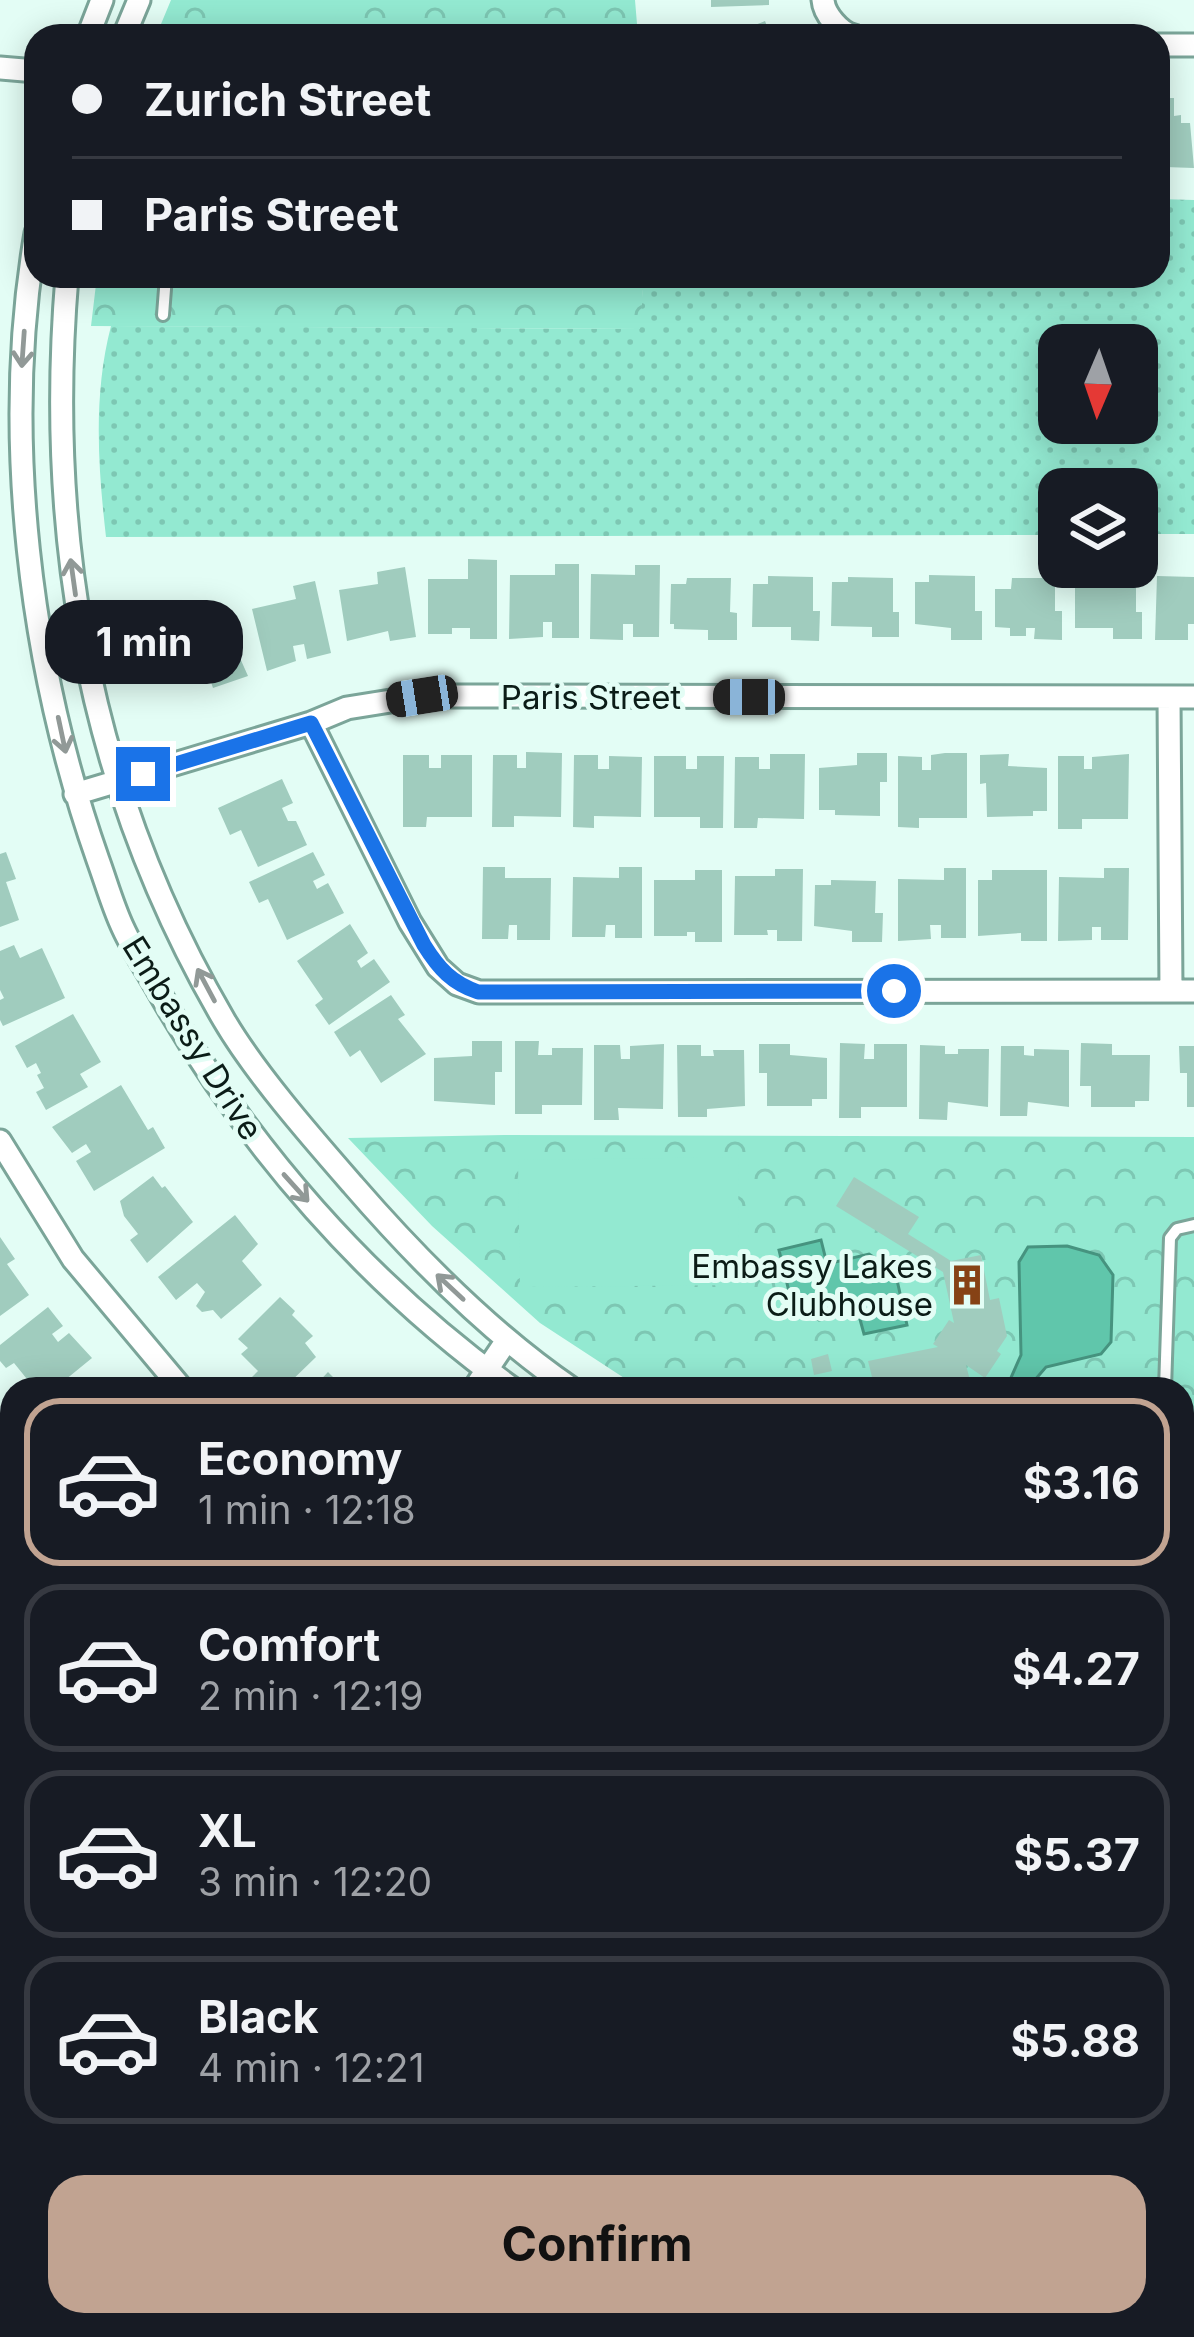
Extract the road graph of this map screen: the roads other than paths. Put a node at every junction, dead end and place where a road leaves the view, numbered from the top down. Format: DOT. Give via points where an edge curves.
graph roads {
  1 [pos="30,288"];
  2 [pos="67,288"];
  3 [pos="165,288"];
  4 [pos="163,315"];
  5 [pos="1169,697"];
  6 [pos="1194,697"];
  7 [pos="311,723"];
  8 [pos="118,781"];
  9 [pos="75,794"];
  10 [pos="1182,990"];
  11 [pos="0,1141"];
  12 [pos="1194,1225"];
  13 [pos="507,1340"];
  14 [pos="172,1377"];
  15 [pos="477,1377"];
  16 [pos="482,1377"];
  17 [pos="556,1377"];
  18 [pos="1166,1377"];
  1 -- 9 [label="street, Embassy Drive, one-way" via="21,374 26,526"];
  8 -- 2 [label="street, Embassy Drive, one-way" via="85,666 63,508"];
  3 -- 4 [label="lane"];
  5 -- 6 [label="street, Paris Street"];
  5 -- 7 [label="street, Paris Street" via="422,696 347,708"];
  5 -- 10 [label="street"];
  7 -- 8 [label="street, Paris Street"];
  7 -- 10 [label="street" via="410,922 438,967 478,992"];
  8 -- 9 [label="street, Paris Street"];
  13 -- 8 [label="street, Embassy Drive, one-way" via="402,1242 226,1023"];
  9 -- 15 [label="street, Embassy Drive, one-way" via="123,929 185,1038 272,1161"];
  11 -- 14 [label="street" via="74,1259"];
  12 -- 18 [label="lane" via="1170,1238"];
  13 -- 16 [label="street"];
  13 -- 17 [label="street, Embassy Drive"];
}
